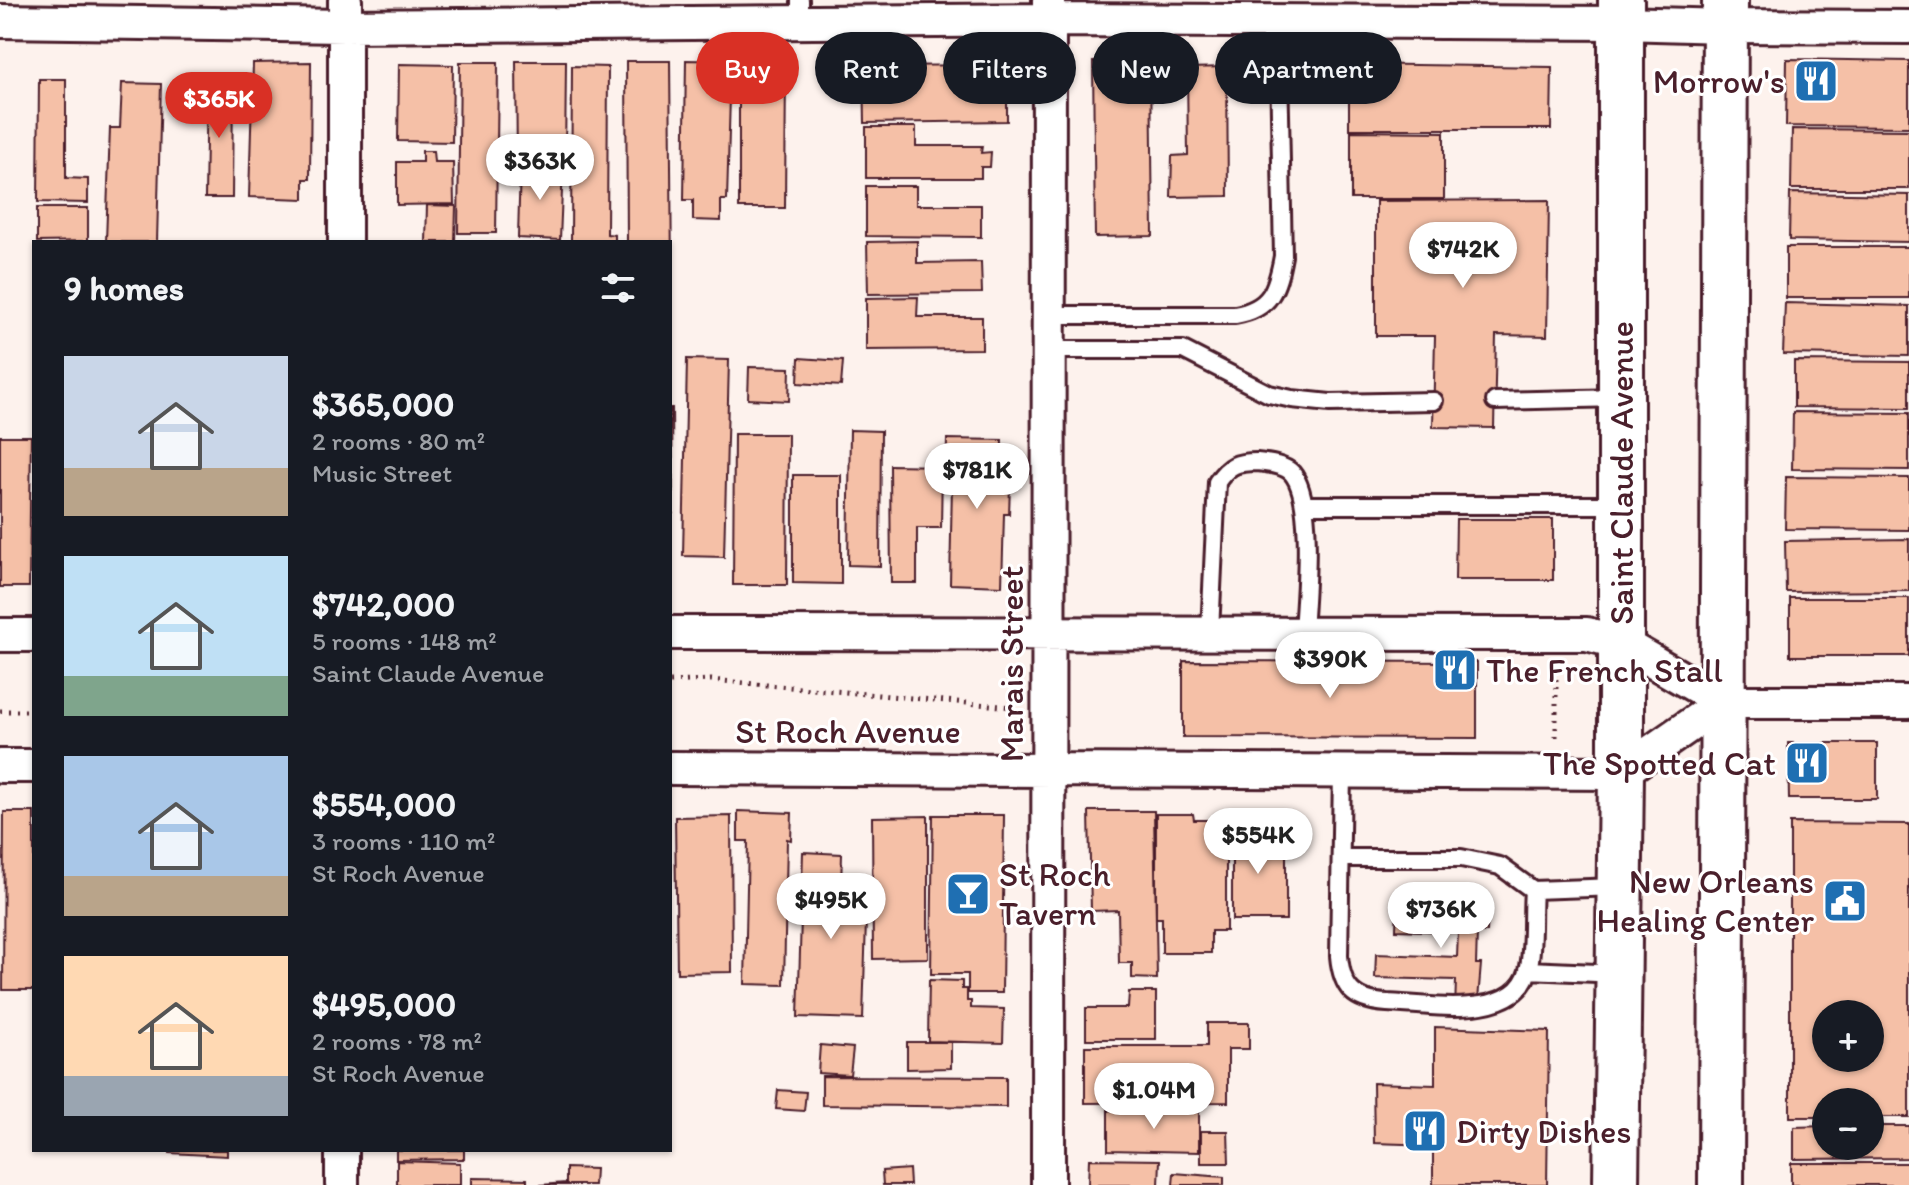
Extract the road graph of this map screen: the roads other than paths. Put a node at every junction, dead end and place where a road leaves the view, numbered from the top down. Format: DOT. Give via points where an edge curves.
graph roads {
  1 [pos="800,10"];
  2 [pos="1049,10"];
  3 [pos="1621,11"];
  4 [pos="345,13"];
  5 [pos="1725,13"];
  6 [pos="0,21"];
  7 [pos="1278,21"];
  8 [pos="1909,27"];
  9 [pos="345,240"];
  10 [pos="1049,315"];
  11 [pos="1049,350"];
  12 [pos="1621,398"];
  13 [pos="1434,401"];
  14 [pos="1495,401"];
  15 [pos="1305,505"];
  16 [pos="1621,505"];
  17 [pos="1049,631"];
  18 [pos="1210,632"];
  19 [pos="1303,632"];
  20 [pos="672,633"];
  21 [pos="0,635"];
  22 [pos="32,635"];
  23 [pos="1621,643"];
  24 [pos="1723,702"];
  25 [pos="1909,702"];
  26 [pos="0,766"];
  27 [pos="32,766"];
  28 [pos="672,768"];
  29 [pos="1048,770"];
  30 [pos="1342,772"];
  31 [pos="1621,773"];
  32 [pos="1341,858"];
  33 [pos="1620,887"];
  34 [pos="1533,890"];
  35 [pos="1528,970"];
  36 [pos="1619,974"];
  37 [pos="342,1152"];
  38 [pos="342,1185"];
  39 [pos="1048,1185"];
  40 [pos="1616,1185"];
  41 [pos="1721,1185"];
  1 -- 2 [label="street"];
  1 -- 4 [label="street"];
  2 -- 7 [label="street"];
  2 -- 10 [label="street, Marais Street"];
  3 -- 5 [label="street"];
  3 -- 7 [label="street"];
  3 -- 12 [label="main road, Saint Claude Avenue"];
  4 -- 6 [label="street"];
  4 -- 9 [label="street"];
  5 -- 8 [label="street"];
  5 -- 24 [label="main road"];
  7 -- 10 [label="lane" via="1283,256 1278,285 1266,302 1235,315"];
  10 -- 11 [label="street, Marais Street"];
  11 -- 13 [label="lane" via="1183,350 1269,394 1292,399"];
  11 -- 17 [label="street, Marais Street"];
  12 -- 14 [label="lane"];
  12 -- 16 [label="main road, Saint Claude Avenue"];
  15 -- 16 [label="lane"];
  15 -- 18 [label="lane" via="1290,470 1265,462 1237,462 1225,470 1217,482"];
  15 -- 19 [label="lane"];
  16 -- 23 [label="main road, Saint Claude Avenue"];
  17 -- 18 [label="street"];
  17 -- 20 [label="street"];
  17 -- 29 [label="street, Marais Street"];
  18 -- 19 [label="street"];
  19 -- 23 [label="street" via="1587,634"];
  21 -- 22 [label="street"];
  23 -- 24 [label="street"];
  23 -- 31 [label="main road, Saint Claude Avenue"];
  24 -- 25 [label="street"];
  24 -- 31 [label="street"];
  24 -- 41 [label="main road"];
  26 -- 27 [label="street"];
  28 -- 29 [label="street, St Roch Avenue"];
  29 -- 30 [label="street, St Roch Avenue"];
  29 -- 39 [label="street, Marais Street"];
  30 -- 31 [label="street, St Roch Avenue"];
  30 -- 32 [label="lane"];
  31 -- 33 [label="main road, Saint Claude Avenue"];
  32 -- 34 [label="lane" via="1482,860"];
  32 -- 35 [label="lane" via="1340,972 1351,992 1374,1002 1490,1005 1523,983"];
  33 -- 34 [label="lane"];
  33 -- 36 [label="main road, Saint Claude Avenue"];
  34 -- 35 [label="lane"];
  35 -- 36 [label="lane"];
  36 -- 40 [label="main road, Saint Claude Avenue"];
  37 -- 38 [label="street"];
}
